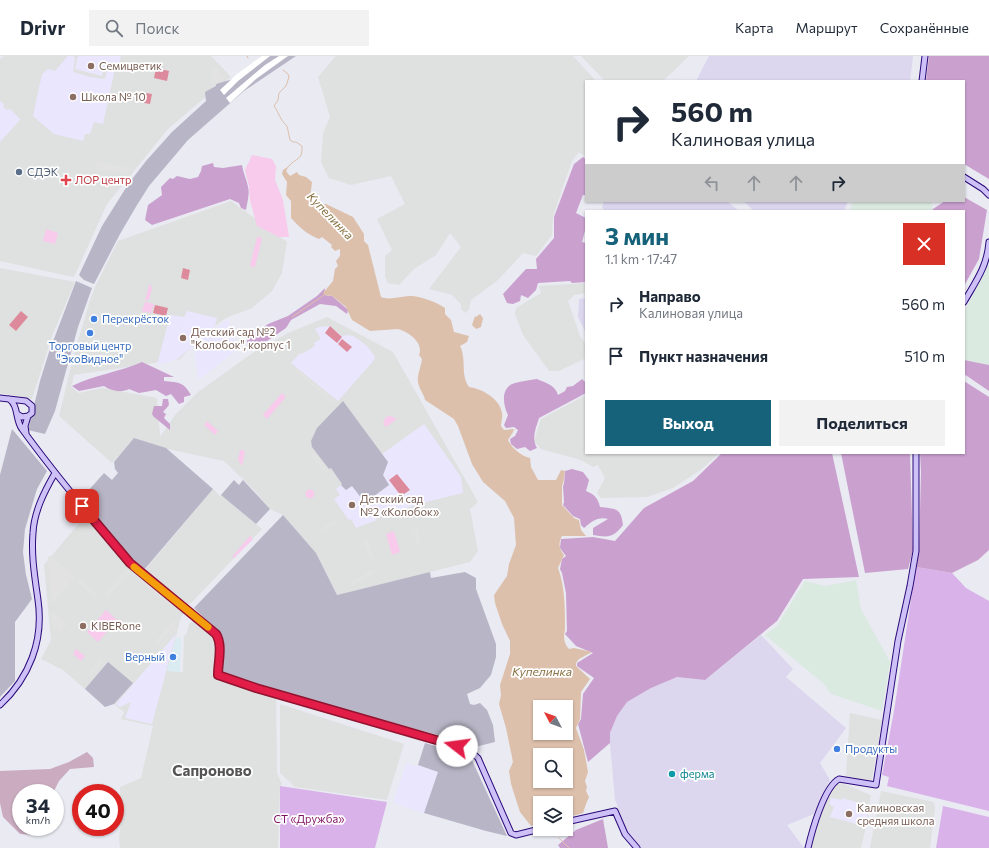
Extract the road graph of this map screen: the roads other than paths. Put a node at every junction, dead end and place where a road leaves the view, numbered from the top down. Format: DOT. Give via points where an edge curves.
graph roads {
  1 [pos="925,56"];
  2 [pos="922,80"];
  3 [pos="965,177"];
  4 [pos="989,195"];
  5 [pos="989,242"];
  6 [pos="965,300"];
  7 [pos="0,398"];
  8 [pos="9,399"];
  9 [pos="23,401"];
  10 [pos="16,412"];
  11 [pos="28,416"];
  12 [pos="27,436"];
  13 [pos="916,454"];
  14 [pos="55,474"];
  15 [pos="0,706"];
  16 [pos="573,820"];
  17 [pos="533,831"];
  18 [pos="637,848"];
  19 [pos="808,848"];
  1 -- 2 [label="street"];
  3 -- 4 [label="street"];
  5 -- 6 [label="street" via="985,265"];
  7 -- 8 [label="street"];
  8 -- 9 [label="street"];
  8 -- 10 [label="street" via="14,404"];
  9 -- 10 [label="street" via="17,405"];
  9 -- 11 [label="street" via="28,402 32,408 32,413"];
  10 -- 11 [label="street" via="22,417"];
  10 -- 12 [label="street" via="19,426"];
  11 -- 12 [label="street" via="25,426"];
  12 -- 14 [label="street"];
  13 -- 19 [label="street" via="915,557 898,641 876,785 839,779 835,781 816,818"];
  14 -- 15 [label="street" via="38,507 33,532 33,564 40,611 39,636 32,660 23,678"];
  14 -- 17 [label="street" via="130,563 216,634 219,640 218,675 469,750 478,758 511,833 516,835"];
  16 -- 18 [label="street" via="614,811"];
}
